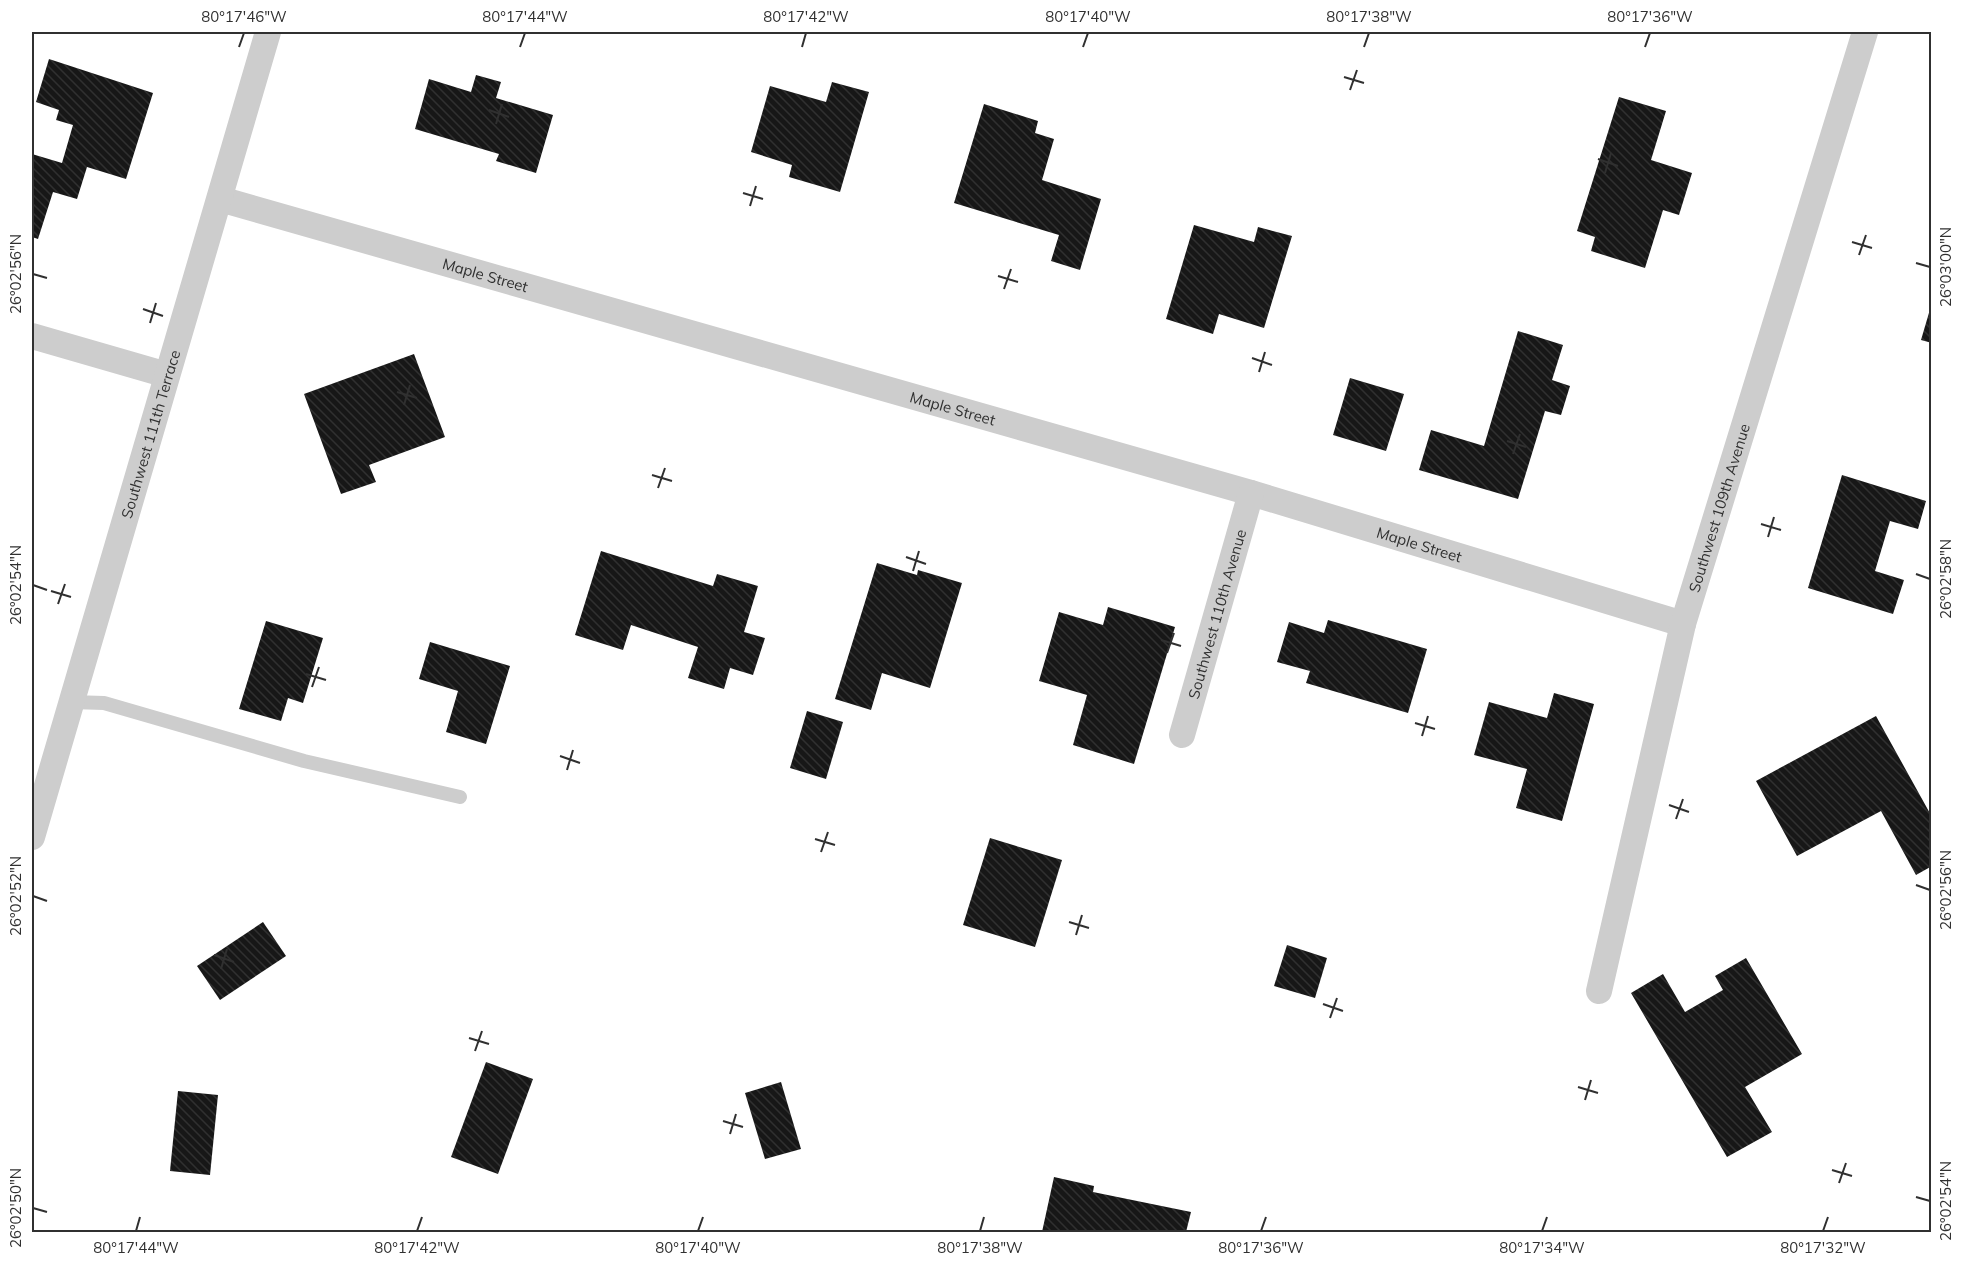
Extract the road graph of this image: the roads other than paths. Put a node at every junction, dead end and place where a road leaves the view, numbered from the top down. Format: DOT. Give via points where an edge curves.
graph roads {
  1 [pos="268,32"];
  2 [pos="1865,32"];
  3 [pos="220,199"];
  4 [pos="32,336"];
  5 [pos="167,375"];
  6 [pos="1251,493"];
  7 [pos="1683,624"];
  8 [pos="71,702"];
  9 [pos="1182,735"];
  10 [pos="460,797"];
  11 [pos="32,837"];
  12 [pos="1599,991"];
  1 -- 3 [label="street, Southwest 111th Terrace"];
  2 -- 7 [label="street, Southwest 109th Avenue"];
  3 -- 5 [label="street, Southwest 111th Terrace"];
  3 -- 6 [label="street, Maple Street"];
  4 -- 5 [label="street"];
  5 -- 8 [label="street, Southwest 111th Terrace"];
  6 -- 7 [label="street, Maple Street"];
  6 -- 9 [label="street, Southwest 110th Avenue"];
  7 -- 12 [label="street, Southwest 109th Avenue"];
  8 -- 10 [label="lane" via="104,703 304,761"];
  8 -- 11 [label="street, Southwest 111th Terrace"];
}
